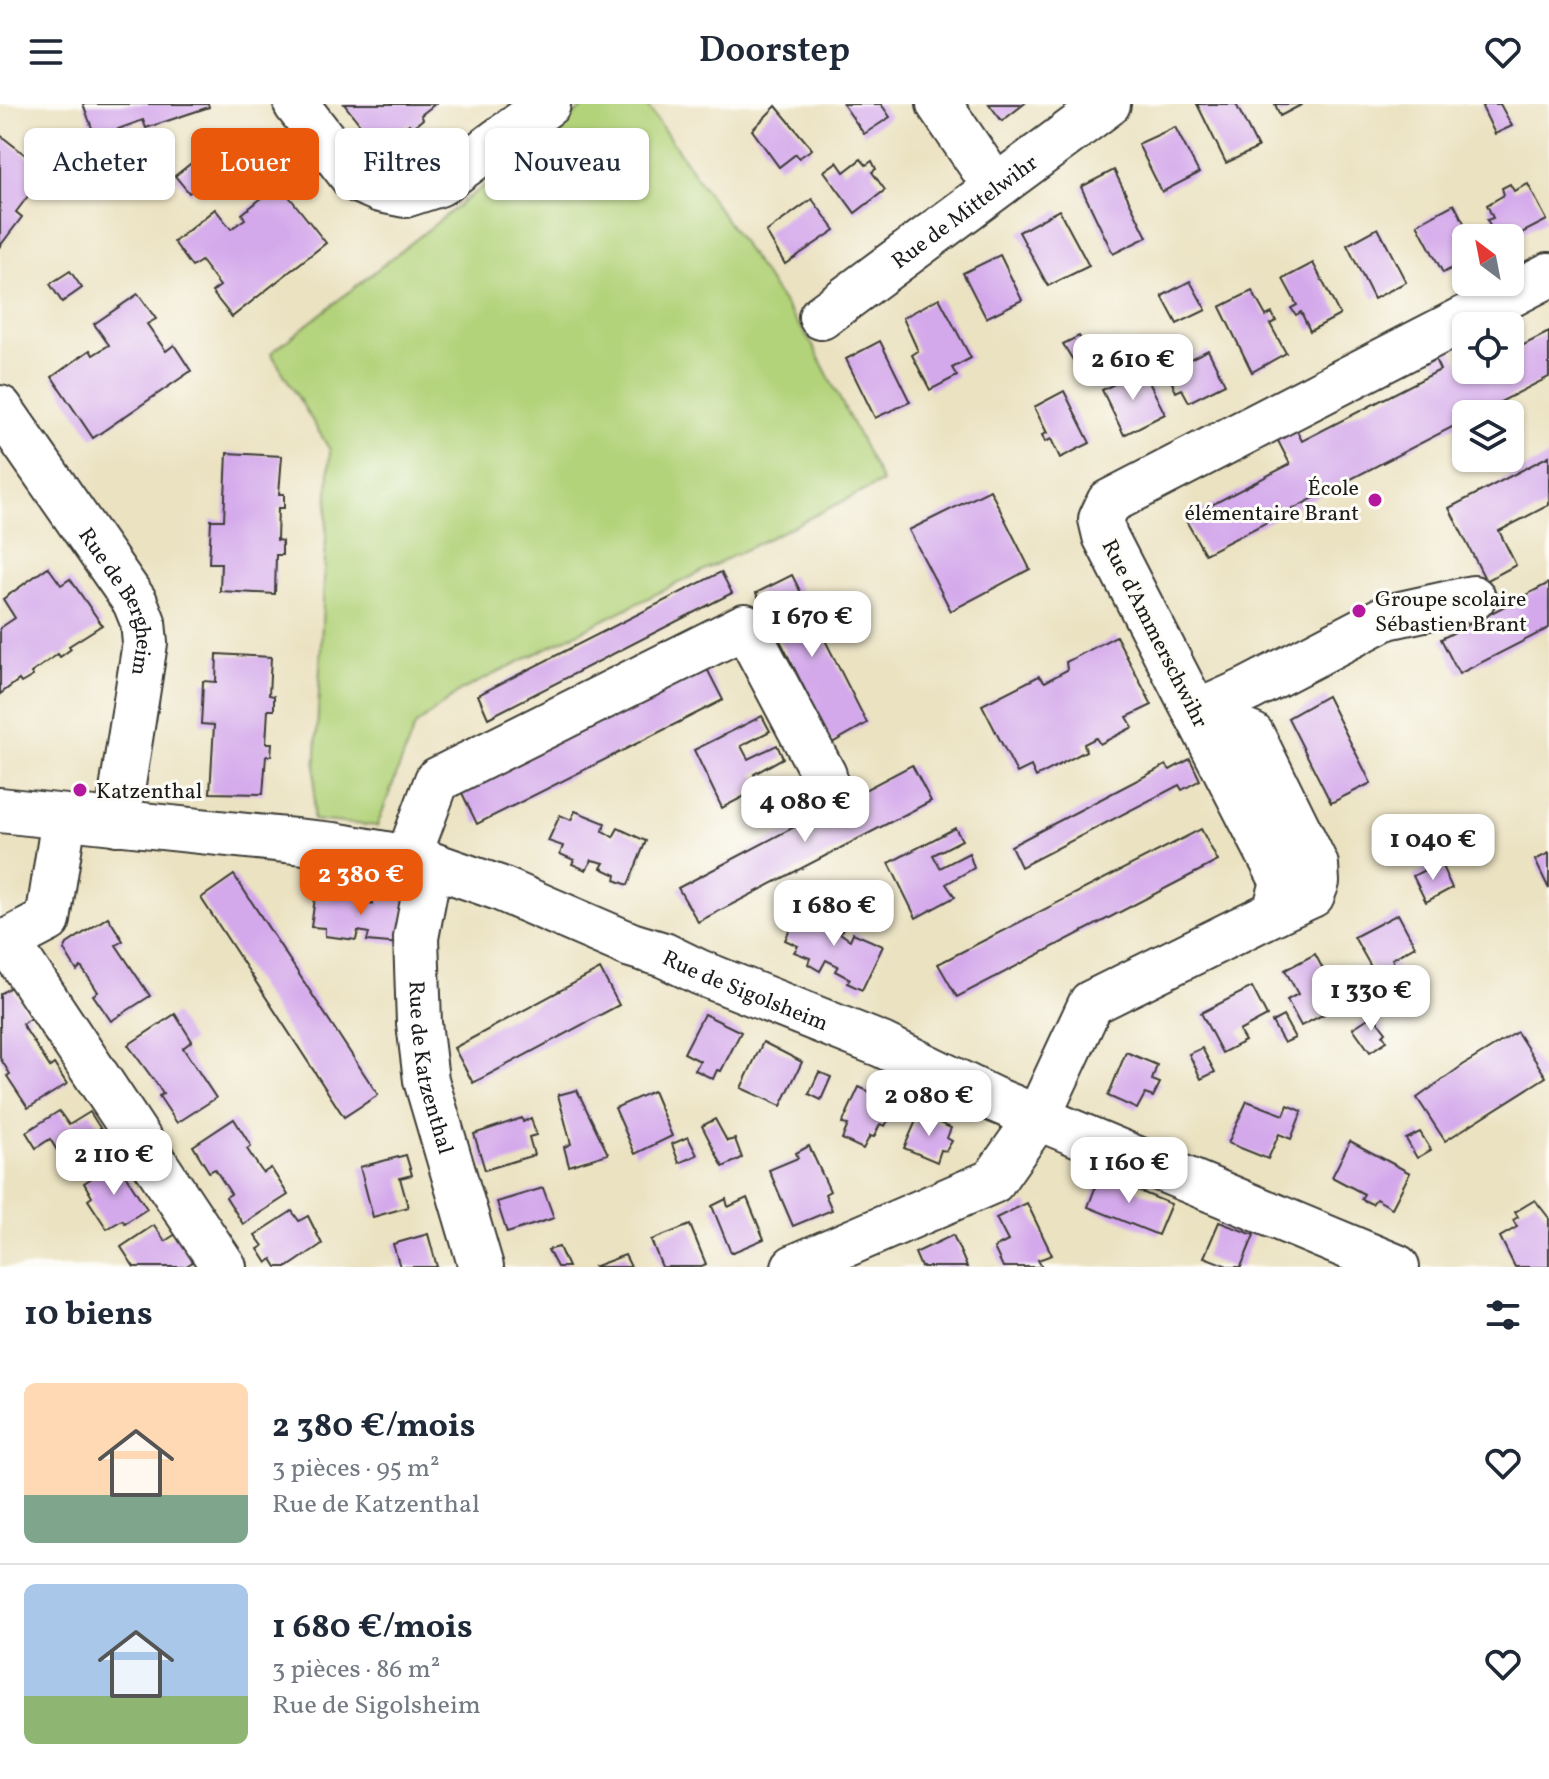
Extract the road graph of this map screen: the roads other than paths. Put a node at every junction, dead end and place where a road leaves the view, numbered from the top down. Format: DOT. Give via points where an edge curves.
graph roads {
  1 [pos="296,104"];
  2 [pos="548,104"];
  3 [pos="939,104"];
  4 [pos="1108,104"];
  5 [pos="995,186"];
  6 [pos="1549,275"];
  7 [pos="821,317"];
  8 [pos="0,408"];
  9 [pos="1473,598"];
  10 [pos="1196,713"];
  11 [pos="824,775"];
  12 [pos="0,810"];
  13 [pos="64,818"];
  14 [pos="117,823"];
  15 [pos="419,861"];
  16 [pos="4,943"];
  17 [pos="1038,1117"];
  18 [pos="224,1267"];
  19 [pos="481,1267"];
  20 [pos="794,1267"];
  21 [pos="1397,1267"];
  1 -- 2 [label="street" via="354,179 405,195 439,184"];
  3 -- 5 [label="street"];
  4 -- 5 [label="street, Rue de Mittelwihr"];
  5 -- 7 [label="street, Rue de Mittelwihr"];
  6 -- 10 [label="street, Rue d'Ammerschwihr" via="1109,502 1101,519 1105,536"];
  8 -- 14 [label="street, Rue de Bergheim" via="135,602 143,622 145,643"];
  9 -- 10 [label="street" via="1387,617"];
  10 -- 17 [label="street, Rue d'Ammerschwihr" via="1293,903 1091,1003"];
  11 -- 15 [label="street, Rue de Katzenthal" via="745,626 437,780"];
  12 -- 13 [label="street, Rue de Sigolsheim"];
  13 -- 14 [label="street, Rue de Sigolsheim"];
  13 -- 16 [label="street" via="48,920"];
  14 -- 15 [label="street, Rue de Sigolsheim" via="333,845"];
  15 -- 17 [label="street, Rue de Sigolsheim" via="499,888 882,1045"];
  15 -- 19 [label="street, Rue de Katzenthal" via="416,938 426,1080"];
  16 -- 18 [label="street"];
  17 -- 20 [label="street, Rue d'Ammerschwihr" via="993,1181"];
  17 -- 21 [label="street, Rue de Sigolsheim"];
}
